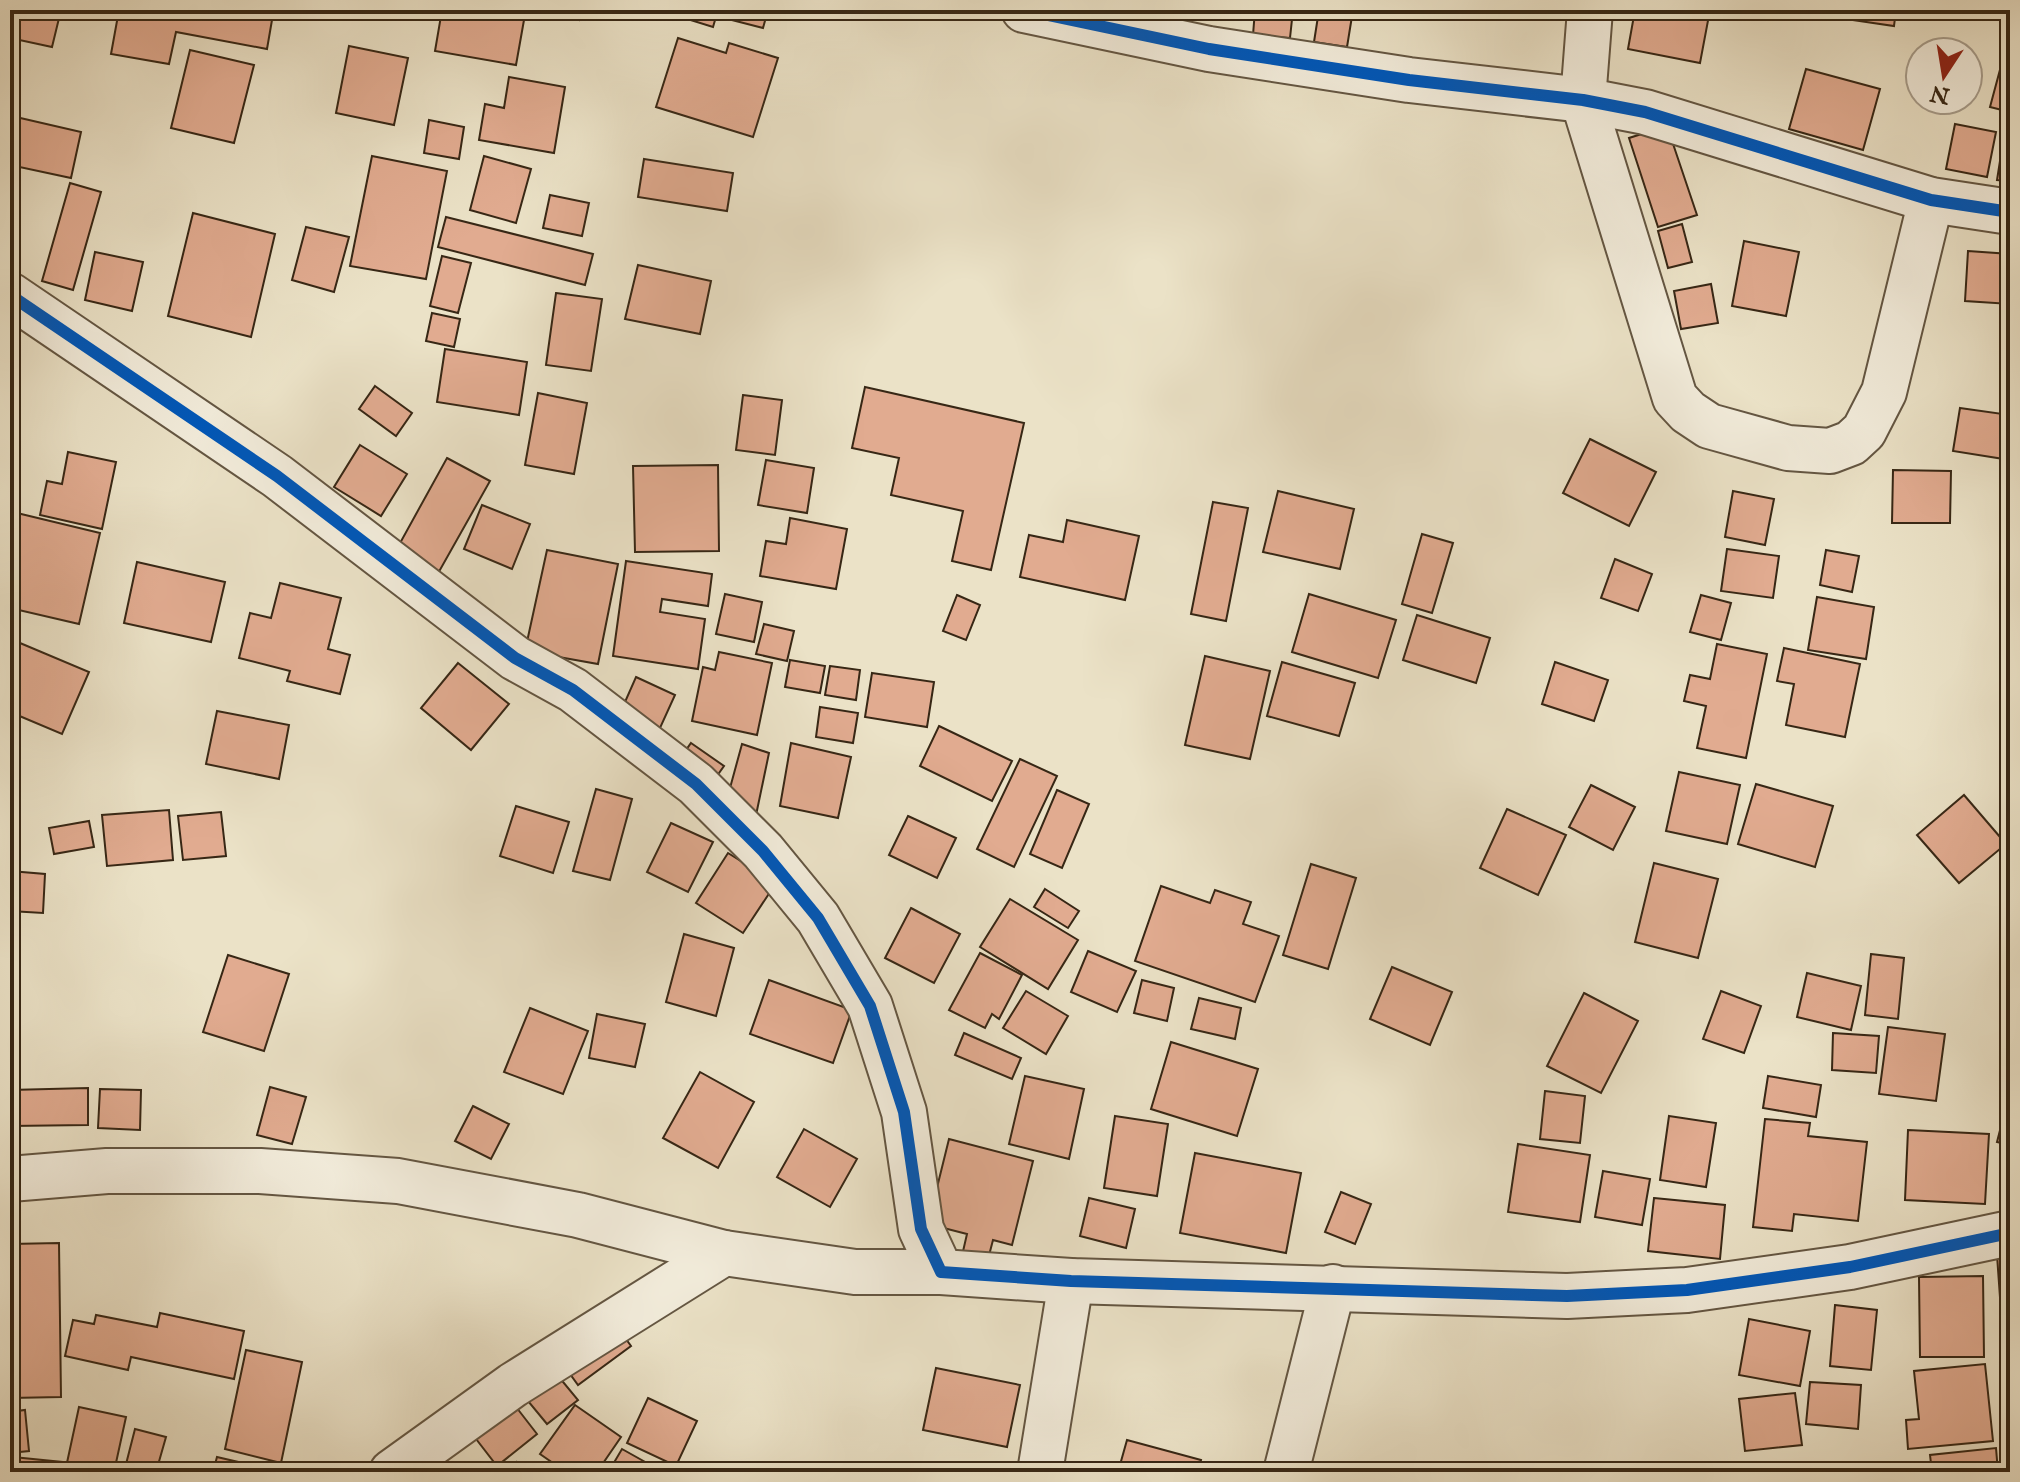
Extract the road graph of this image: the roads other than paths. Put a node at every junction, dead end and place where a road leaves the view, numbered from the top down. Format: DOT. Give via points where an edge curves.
graph roads {
  1 [pos="1024,10"];
  2 [pos="1590,10"];
  3 [pos="1583,100"];
  4 [pos="1931,200"];
  5 [pos="2010,212"];
  6 [pos="10,295"];
  7 [pos="10,1179"];
  8 [pos="2010,1233"];
  9 [pos="724,1253"];
  10 [pos="941,1272"];
  11 [pos="1071,1281"];
  12 [pos="1333,1287"];
  13 [pos="392,1472"];
  14 [pos="1040,1472"];
  15 [pos="1286,1472"];
  1 -- 3 [label="street" via="1209,49"];
  2 -- 3 [label="street"];
  3 -- 4 [label="street" via="1645,112"];
  3 -- 4 [label="street" via="1675,398 1709,426 1731,434 1788,448 1830,451 1864,431 1884,392"];
  4 -- 5 [label="street"];
  6 -- 10 [label="street" via="277,476 515,658 573,690 696,784 763,851 818,918 870,1006 904,1112 921,1229"];
  7 -- 9 [label="street" via="107,1171 260,1171 398,1181 578,1215"];
  8 -- 12 [label="street" via="1850,1267 1687,1290 1567,1296"];
  9 -- 10 [label="street" via="855,1272"];
  9 -- 13 [label="street" via="513,1385"];
  10 -- 11 [label="street"];
  11 -- 12 [label="street"];
  11 -- 14 [label="street"];
  12 -- 15 [label="street"];
}
